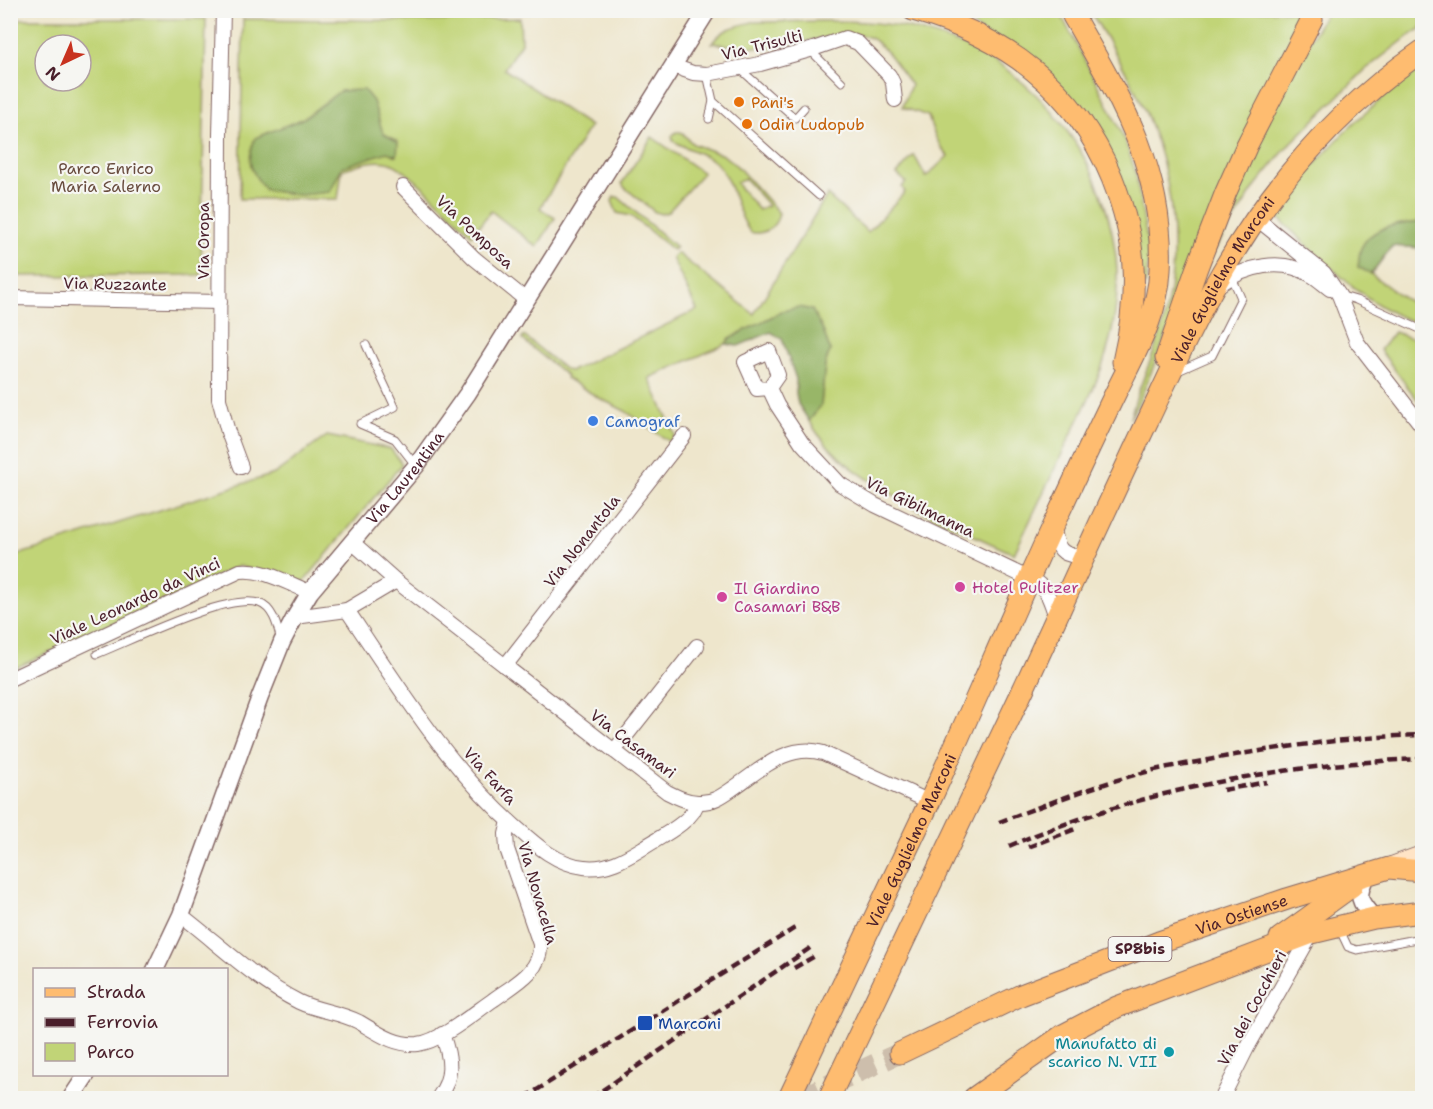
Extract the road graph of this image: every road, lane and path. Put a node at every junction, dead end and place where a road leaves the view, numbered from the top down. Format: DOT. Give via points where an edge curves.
graph roads {
  1 [pos="223,10"];
  2 [pos="708,10"];
  3 [pos="914,10"];
  4 [pos="1073,16"];
  5 [pos="1312,19"];
  6 [pos="810,50"];
  7 [pos="1422,51"];
  8 [pos="673,66"];
  9 [pos="740,69"];
  10 [pos="707,74"];
  11 [pos="842,82"];
  12 [pos="895,100"];
  13 [pos="712,101"];
  14 [pos="804,108"];
  15 [pos="709,119"];
  16 [pos="404,187"];
  17 [pos="819,196"];
  18 [pos="1256,218"];
  19 [pos="1229,271"];
  20 [pos="1339,295"];
  21 [pos="10,298"];
  22 [pos="526,300"];
  23 [pos="220,302"];
  24 [pos="1422,330"];
  25 [pos="366,345"];
  26 [pos="1169,374"];
  27 [pos="769,388"];
  28 [pos="1117,389"];
  29 [pos="1156,403"];
  30 [pos="1422,426"];
  31 [pos="684,436"];
  32 [pos="416,466"];
  33 [pos="241,467"];
  34 [pos="1053,525"];
  35 [pos="352,542"];
  36 [pos="1083,555"];
  37 [pos="1029,579"];
  38 [pos="396,581"];
  39 [pos="310,592"];
  40 [pos="347,610"];
  41 [pos="295,617"];
  42 [pos="1056,617"];
  43 [pos="282,642"];
  44 [pos="697,646"];
  45 [pos="97,654"];
  46 [pos="505,666"];
  47 [pos="10,679"];
  48 [pos="614,751"];
  49 [pos="697,802"];
  50 [pos="930,802"];
  51 [pos="508,821"];
  52 [pos="1422,868"];
  53 [pos="1366,876"];
  54 [pos="1422,903"];
  55 [pos="1412,913"];
  56 [pos="181,915"];
  57 [pos="1374,918"];
  58 [pos="1338,926"];
  59 [pos="1312,933"];
  60 [pos="1422,938"];
  61 [pos="1260,952"];
  62 [pos="154,968"];
  63 [pos="442,1034"];
  64 [pos="900,1053"];
  65 [pos="86,1076"];
  66 [pos="71,1098"];
  67 [pos="438,1098"];
  68 [pos="789,1098"];
  69 [pos="829,1098"];
  70 [pos="974,1098"];
  71 [pos="1222,1098"];
  1 -- 23 [label="street, Via Oropa"];
  2 -- 8 [label="street, Via Laurentina"];
  3 -- 28 [label="main road" via="983,36 1035,70 1071,108 1101,153 1121,202 1133,267 1129,328"];
  4 -- 28 [label="main road" via="1139,138 1157,219 1157,296"];
  5 -- 29 [label="main road" via="1226,192 1169,345"];
  6 -- 9 [label="street, Via Trisulti"];
  6 -- 11 [label="lane"];
  6 -- 12 [label="street, Via Trisulti" via="845,38 858,43 889,75"];
  7 -- 18 [label="main road, Viale Guglielmo Marconi" via="1327,130 1292,168"];
  8 -- 10 [label="street, Via Trisulti"];
  8 -- 22 [label="street, Via Laurentina"];
  9 -- 10 [label="street, Via Trisulti"];
  9 -- 14 [label="lane" via="795,118"];
  10 -- 13 [label="lane"];
  13 -- 15 [label="lane"];
  13 -- 17 [label="lane"];
  16 -- 22 [label="street, Via Pomposa" via="474,258"];
  18 -- 19 [label="main road, Viale Guglielmo Marconi"];
  18 -- 20 [label="street" via="1324,273"];
  19 -- 20 [label="street" via="1289,267 1310,274"];
  19 -- 26 [label="main road, Viale Guglielmo Marconi" via="1212,290"];
  19 -- 26 [label="lane" via="1241,298 1212,356"];
  20 -- 24 [label="lane"];
  20 -- 30 [label="street" via="1357,342"];
  21 -- 23 [label="street, Via Ruzzante"];
  22 -- 32 [label="street, Via Laurentina" via="468,393"];
  23 -- 33 [label="street, Via Oropa" via="219,399"];
  25 -- 32 [label="lane" via="395,407 360,424 395,439"];
  26 -- 29 [label="main road, Viale Guglielmo Marconi"];
  27 -- 37 [label="street, Via Gibilmanna" via="801,443 840,484 875,505"];
  28 -- 34 [label="main road, Viale Guglielmo Marconi"];
  29 -- 36 [label="main road, Viale Guglielmo Marconi"];
  31 -- 46 [label="street, Via Nonantola"];
  32 -- 35 [label="street, Via Laurentina"];
  34 -- 36 [label="street" via="1059,548 1069,555"];
  34 -- 37 [label="main road, Viale Guglielmo Marconi"];
  35 -- 38 [label="street, Via Casamari"];
  35 -- 39 [label="street, Via Laurentina"];
  36 -- 42 [label="main road, Viale Guglielmo Marconi"];
  37 -- 42 [label="street" via="1047,593"];
  37 -- 50 [label="main road, Viale Guglielmo Marconi"];
  38 -- 40 [label="street"];
  38 -- 46 [label="street, Via Casamari"];
  39 -- 41 [label="street, Via Laurentina"];
  39 -- 47 [label="street, Viale Leonardo da Vinci" via="260,573 240,571"];
  40 -- 41 [label="street"];
  40 -- 51 [label="street, Via Farfa" via="447,754"];
  41 -- 43 [label="street, Via Laurentina"];
  42 -- 69 [label="main road, Viale Guglielmo Marconi"];
  43 -- 45 [label="lane" via="266,607 238,601 215,606"];
  43 -- 56 [label="street, Via Laurentina"];
  44 -- 48 [label="street"];
  46 -- 48 [label="street, Via Casamari"];
  48 -- 49 [label="street, Via Casamari" via="668,792"];
  49 -- 50 [label="street" via="715,800 785,754 809,750"];
  49 -- 51 [label="street, Via Farfa" via="691,816 660,837 619,862 597,867 561,861 541,850"];
  50 -- 68 [label="main road, Viale Guglielmo Marconi"];
  51 -- 63 [label="street, Via Novacella" via="507,849 540,944 537,964"];
  52 -- 53 [label="main road, Via Ostiense / SP8bis" via="1389,868"];
  53 -- 57 [label="street" via="1360,899"];
  53 -- 61 [label="main road"];
  53 -- 64 [label="main road, Via Ostiense / SP8bis" via="1102,963 984,1011"];
  54 -- 55 [label="main road"];
  55 -- 57 [label="main road"];
  56 -- 62 [label="street, Via Laurentina"];
  56 -- 63 [label="street, Via Novacella" via="270,985 306,1006 350,1018 397,1042 418,1044"];
  57 -- 58 [label="main road"];
  58 -- 59 [label="main road"];
  58 -- 60 [label="lane" via="1348,947 1357,950"];
  59 -- 61 [label="main road"];
  59 -- 71 [label="street, Via dei Cocchieri"];
  61 -- 70 [label="main road" via="1095,1017 1046,1045"];
  63 -- 67 [label="street" via="450,1075"];
  65 -- 66 [label="street"];
}
